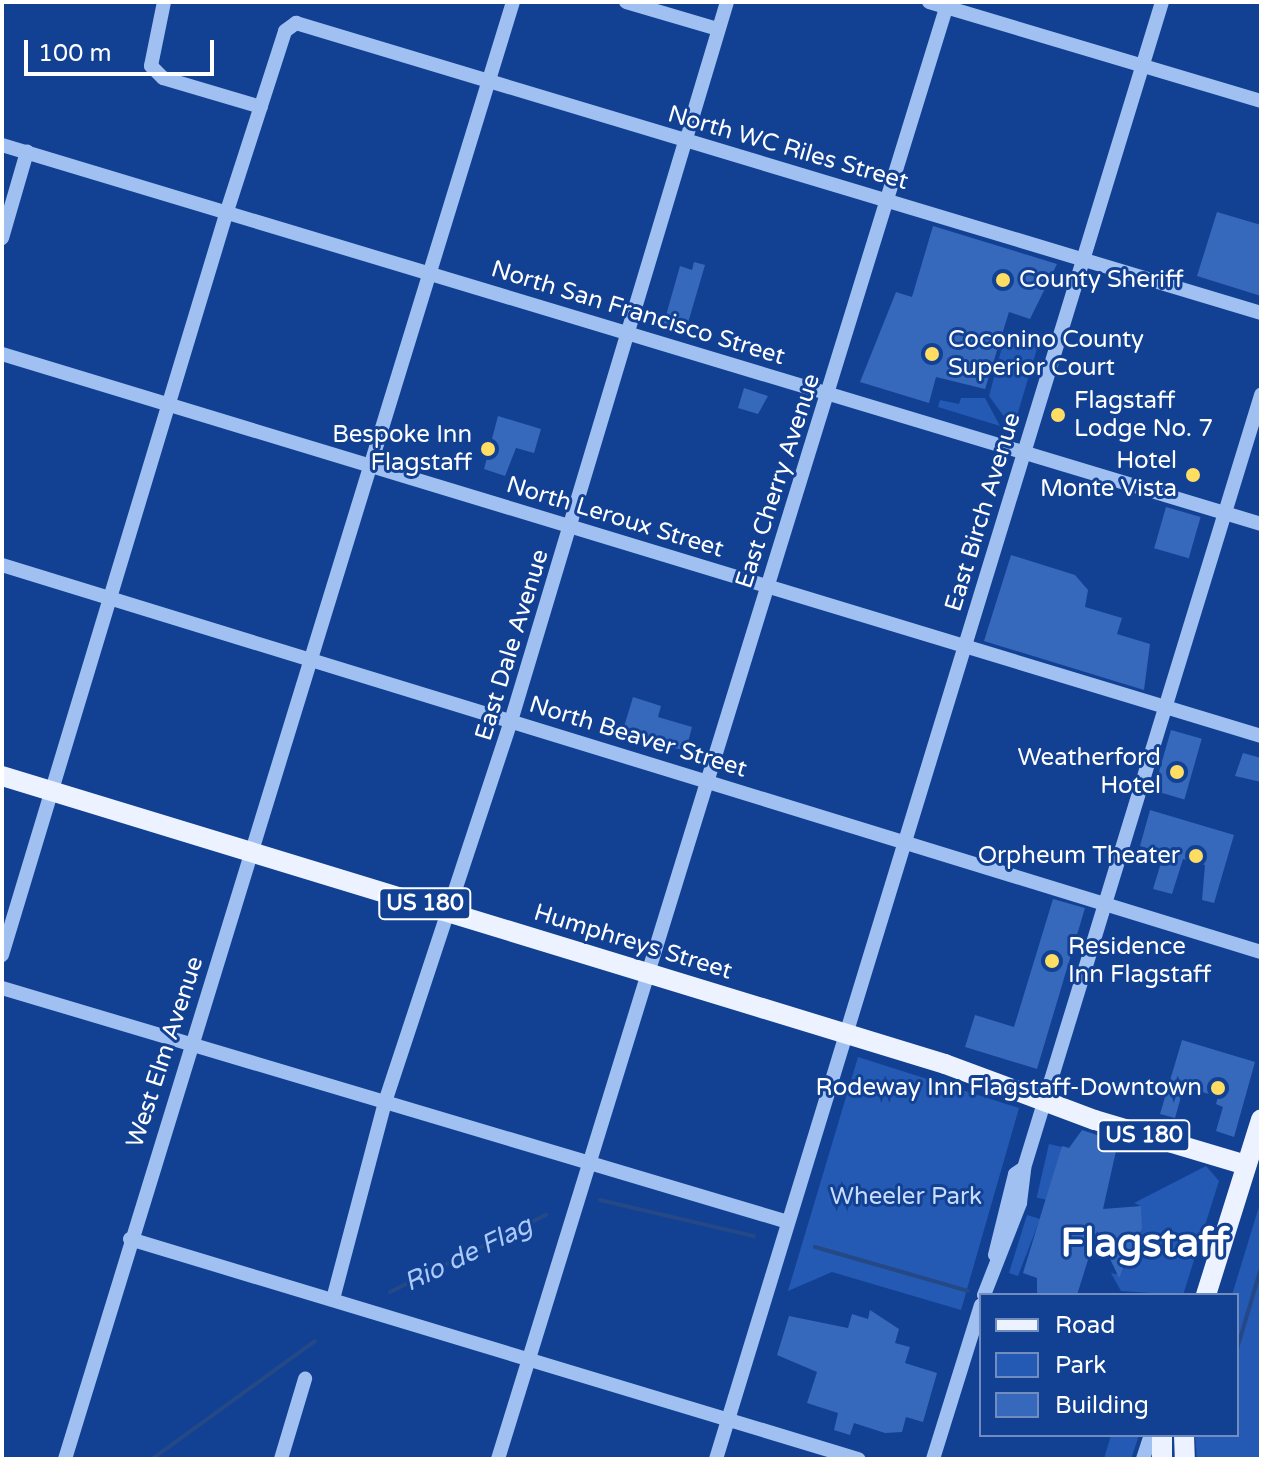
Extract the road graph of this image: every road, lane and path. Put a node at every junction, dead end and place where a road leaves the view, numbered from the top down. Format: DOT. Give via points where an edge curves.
graph roads {
  1 [pos="164,2"];
  2 [pos="513,2"];
  3 [pos="626,2"];
  4 [pos="727,2"];
  5 [pos="929,2"];
  6 [pos="1162,2"];
  7 [pos="947,5"];
  8 [pos="718,29"];
  9 [pos="1141,68"];
  10 [pos="489,81"];
  11 [pos="1261,101"];
  12 [pos="261,107"];
  13 [pos="683,142"];
  14 [pos="2,145"];
  15 [pos="27,152"];
  16 [pos="888,199"];
  17 [pos="227,211"];
  18 [pos="2,238"];
  19 [pos="1083,258"];
  20 [pos="428,273"];
  21 [pos="1261,313"];
  22 [pos="629,335"];
  23 [pos="2,354"];
  24 [pos="830,392"];
  25 [pos="1261,395"];
  26 [pos="169,405"];
  27 [pos="1024,452"];
  28 [pos="371,465"];
  29 [pos="1225,512"];
  30 [pos="1261,524"];
  31 [pos="571,528"];
  32 [pos="2,565"];
  33 [pos="768,586"];
  34 [pos="112,598"];
  35 [pos="965,645"];
  36 [pos="311,659"];
  37 [pos="1166,706"];
  38 [pos="511,721"];
  39 [pos="1261,736"];
  40 [pos="2,776"];
  41 [pos="708,782"];
  42 [pos="53,792"];
  43 [pos="906,840"];
  44 [pos="253,852"];
  45 [pos="1107,899"];
  46 [pos="450,912"];
  47 [pos="1261,952"];
  48 [pos="2,955"];
  49 [pos="649,974"];
  50 [pos="2,988"];
  51 [pos="847,1034"];
  52 [pos="190,1045"];
  53 [pos="1046,1097"];
  54 [pos="385,1102"];
  55 [pos="1261,1119"];
  56 [pos="588,1165"];
  57 [pos="1246,1165"];
  58 [pos="788,1222"];
  59 [pos="130,1239"];
  60 [pos="985,1293"];
  61 [pos="1207,1293"];
  62 [pos="333,1299"];
  63 [pos="979,1311"];
  64 [pos="529,1359"];
  65 [pos="305,1379"];
  66 [pos="729,1418"];
  67 [pos="1150,1437"];
  68 [pos="1162,1437"];
  69 [pos="1184,1437"];
  70 [pos="65,1459"];
  71 [pos="281,1459"];
  72 [pos="498,1459"];
  73 [pos="716,1459"];
  74 [pos="858,1459"];
  75 [pos="933,1459"];
  76 [pos="1143,1459"];
  77 [pos="1162,1459"];
  78 [pos="1185,1459"];
  1 -- 12 [label="street" via="150,47 151,66 163,78"];
  2 -- 10 [label="street, West Elm Avenue"];
  3 -- 8 [label="street"];
  4 -- 8 [label="street, East Dale Avenue"];
  5 -- 7 [label="street"];
  6 -- 9 [label="street, East Birch Avenue"];
  7 -- 9 [label="street"];
  7 -- 16 [label="street, East Cherry Avenue"];
  8 -- 13 [label="street, East Dale Avenue"];
  9 -- 11 [label="street"];
  9 -- 19 [label="street, East Birch Avenue"];
  10 -- 12 [label="street, North WC Riles Street" via="303,24 285,31"];
  10 -- 13 [label="street, North WC Riles Street"];
  10 -- 20 [label="street, West Elm Avenue"];
  12 -- 17 [label="street"];
  13 -- 16 [label="street, North WC Riles Street"];
  13 -- 22 [label="street, East Dale Avenue"];
  14 -- 15 [label="street, North San Francisco Street"];
  15 -- 17 [label="street, North San Francisco Street"];
  15 -- 18 [label="street"];
  16 -- 19 [label="street, North WC Riles Street"];
  16 -- 24 [label="street, East Cherry Avenue"];
  17 -- 20 [label="street, North San Francisco Street"];
  17 -- 26 [label="street"];
  19 -- 21 [label="street, North WC Riles Street"];
  19 -- 27 [label="street, East Birch Avenue"];
  20 -- 22 [label="street, North San Francisco Street"];
  20 -- 28 [label="street, West Elm Avenue"];
  22 -- 24 [label="street, North San Francisco Street"];
  22 -- 31 [label="street, East Dale Avenue"];
  23 -- 26 [label="street, North Leroux Street"];
  24 -- 27 [label="street, North San Francisco Street"];
  24 -- 33 [label="street, East Cherry Avenue"];
  25 -- 29 [label="street"];
  26 -- 28 [label="street, North Leroux Street"];
  26 -- 34 [label="street"];
  27 -- 29 [label="street, North San Francisco Street"];
  27 -- 35 [label="street, East Birch Avenue"];
  28 -- 31 [label="street, North Leroux Street"];
  28 -- 36 [label="street, West Elm Avenue"];
  29 -- 30 [label="street, North San Francisco Street"];
  29 -- 37 [label="street"];
  31 -- 33 [label="street, North Leroux Street"];
  31 -- 38 [label="street, East Dale Avenue"];
  32 -- 34 [label="street, North Beaver Street"];
  33 -- 35 [label="street, North Leroux Street"];
  33 -- 41 [label="street, East Cherry Avenue"];
  34 -- 36 [label="street, North Beaver Street"];
  34 -- 42 [label="street"];
  35 -- 37 [label="street, North Leroux Street"];
  35 -- 43 [label="street, East Birch Avenue"];
  36 -- 38 [label="street, North Beaver Street"];
  36 -- 44 [label="street, West Elm Avenue"];
  37 -- 39 [label="street, North Leroux Street"];
  37 -- 45 [label="street"];
  38 -- 41 [label="street, North Beaver Street"];
  38 -- 46 [label="street, East Dale Avenue"];
  40 -- 42 [label="main road, Humphreys Street / US 180"];
  41 -- 43 [label="street, North Beaver Street"];
  41 -- 49 [label="street, East Cherry Avenue"];
  42 -- 44 [label="main road, Humphreys Street / US 180"];
  42 -- 48 [label="street"];
  43 -- 45 [label="street, North Beaver Street"];
  43 -- 51 [label="street, East Birch Avenue"];
  44 -- 46 [label="main road, Humphreys Street / US 180"];
  44 -- 52 [label="street, West Elm Avenue"];
  45 -- 47 [label="street, North Beaver Street"];
  45 -- 53 [label="street"];
  46 -- 49 [label="main road, Humphreys Street / US 180"];
  46 -- 54 [label="street, East Dale Avenue"];
  49 -- 51 [label="main road, Humphreys Street / US 180"];
  49 -- 56 [label="street, East Cherry Avenue"];
  50 -- 52 [label="street"];
  51 -- 53 [label="main road, Humphreys Street / US 180"];
  51 -- 58 [label="street, East Birch Avenue"];
  52 -- 54 [label="street"];
  52 -- 59 [label="street, West Elm Avenue"];
  53 -- 57 [label="main road, Humphreys Street / US 180" via="1095,1120"];
  53 -- 60 [label="street" via="1024,1168 1011,1186"];
  54 -- 56 [label="street"];
  54 -- 62 [label="street, East Dale Avenue"];
  55 -- 57 [label="main road"];
  56 -- 58 [label="street"];
  56 -- 64 [label="street, East Cherry Avenue"];
  57 -- 61 [label="main road"];
  58 -- 66 [label="street, East Birch Avenue"];
  59 -- 62 [label="street"];
  59 -- 70 [label="street, West Elm Avenue"];
  62 -- 64 [label="street"];
  63 -- 75 [label="street"];
  64 -- 66 [label="street"];
  64 -- 72 [label="street, East Cherry Avenue"];
  65 -- 71 [label="street"];
  66 -- 73 [label="street, East Birch Avenue"];
  66 -- 74 [label="street"];
  67 -- 76 [label="street"];
  68 -- 77 [label="main road"];
  69 -- 78 [label="main road"];
}
